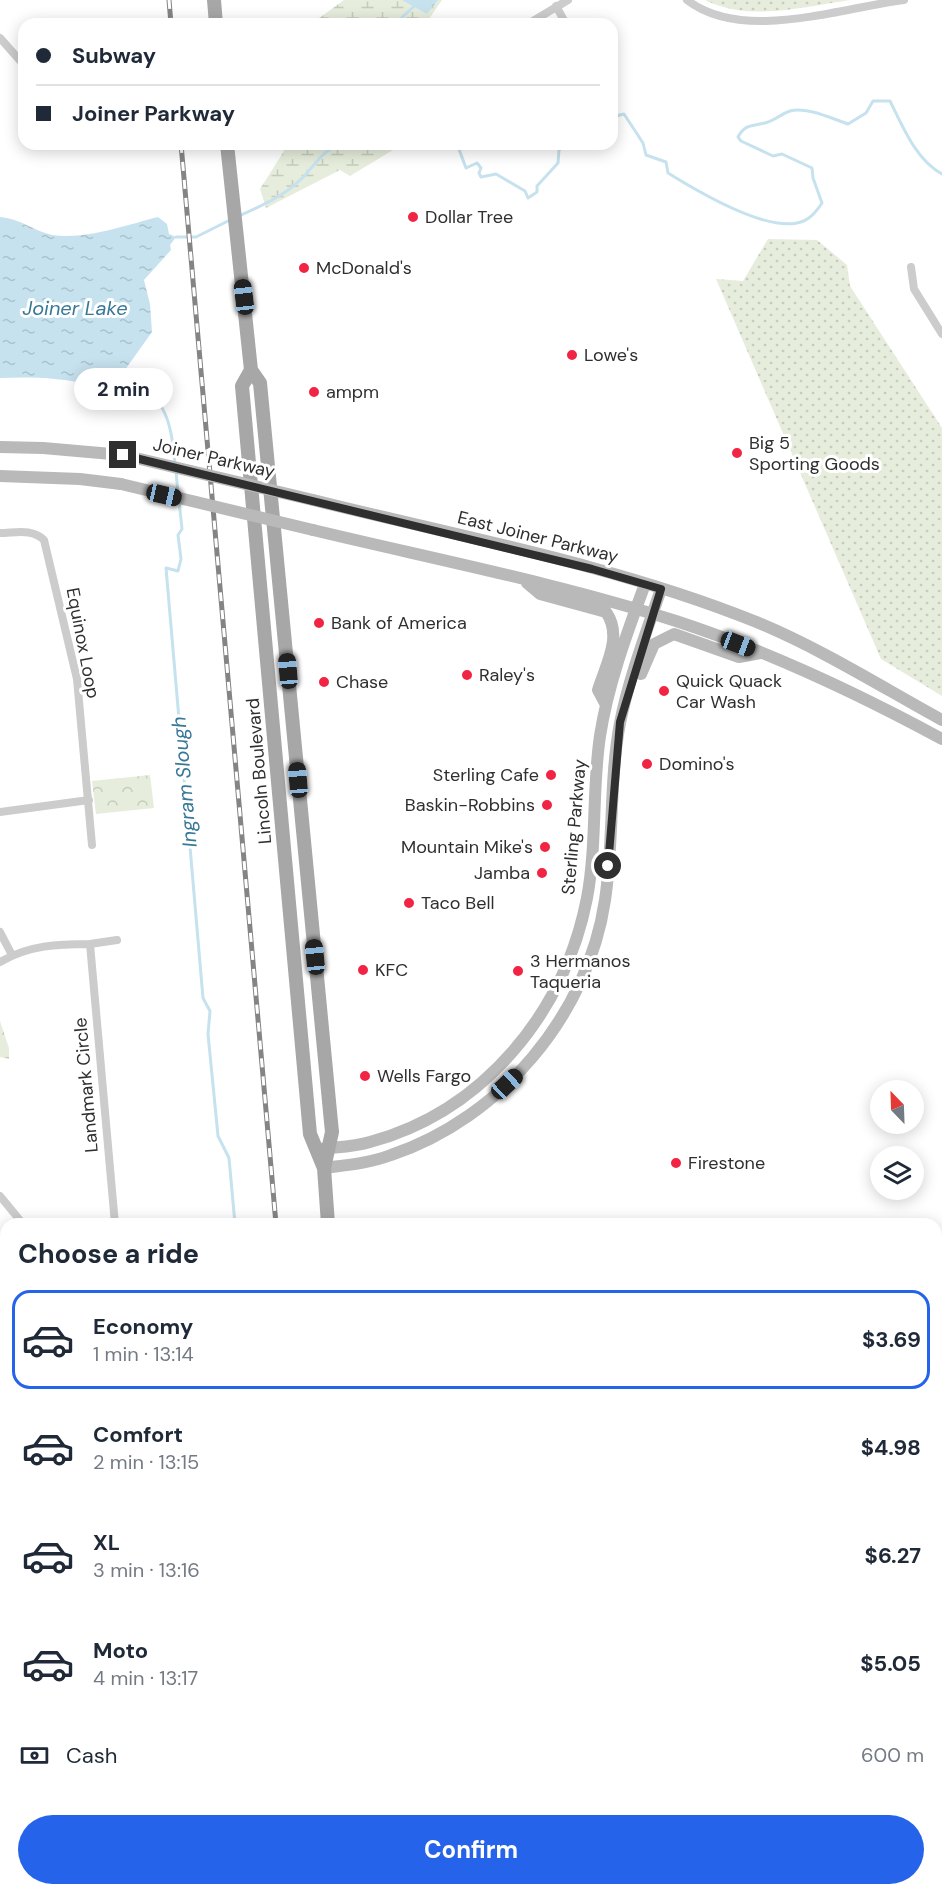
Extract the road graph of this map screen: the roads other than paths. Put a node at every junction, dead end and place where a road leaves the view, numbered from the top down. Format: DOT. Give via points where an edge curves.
graph roads {
  1 [pos="214,0"];
  2 [pos="568,0"];
  3 [pos="687,0"];
  4 [pos="904,0"];
  5 [pos="556,6"];
  6 [pos="216,18"];
  7 [pos="537,18"];
  8 [pos="563,18"];
  9 [pos="0,38"];
  10 [pos="18,58"];
  11 [pos="228,150"];
  12 [pos="911,267"];
  13 [pos="942,334"];
  14 [pos="251,370"];
  15 [pos="0,447"];
  16 [pos="0,476"];
  17 [pos="313,500"];
  18 [pos="0,533"];
  19 [pos="524,580"];
  20 [pos="645,584"];
  21 [pos="661,589"];
  22 [pos="636,609"];
  23 [pos="652,614"];
  24 [pos="760,653"];
  25 [pos="606,705"];
  26 [pos="623,713"];
  27 [pos="942,720"];
  28 [pos="942,739"];
  29 [pos="89,800"];
  30 [pos="0,812"];
  31 [pos="92,845"];
  32 [pos="0,932"];
  33 [pos="117,940"];
  34 [pos="90,944"];
  35 [pos="12,955"];
  36 [pos="0,962"];
  37 [pos="322,1149"];
  38 [pos="324,1168"];
  39 [pos="0,1196"];
  40 [pos="18,1218"];
  41 [pos="114,1218"];
  42 [pos="328,1218"];
  1 -- 6 [label="main road"];
  2 -- 5 [label="street"];
  3 -- 4 [label="street" via="712,14 768,22"];
  5 -- 7 [label="street"];
  5 -- 8 [label="street"];
  9 -- 10 [label="street"];
  11 -- 14 [label="main road, Lincoln Boulevard"];
  12 -- 13 [label="street" via="914,289"];
  14 -- 37 [label="main road, Lincoln Boulevard" via="260,383 331,1122"];
  14 -- 37 [label="main road, Lincoln Boulevard" via="242,386 308,1118 310,1134"];
  15 -- 17 [label="main road, Joiner Parkway, bridge" via="123,455"];
  16 -- 19 [label="main road, bridge" via="80,478 121,484"];
  17 -- 20 [label="main road, East Joiner Parkway"];
  18 -- 29 [label="street, Equinox Loop" via="30,532 44,540 77,679"];
  19 -- 22 [label="main road"];
  19 -- 25 [label="main road" via="540,594 606,612 613,621 616,632 598,690"];
  20 -- 21 [label="main road, East Joiner Parkway"];
  20 -- 22 [label="main road, Sterling Parkway"];
  21 -- 23 [label="main road, Sterling Parkway"];
  21 -- 27 [label="main road, East Joiner Parkway" via="809,645"];
  22 -- 23 [label="main road"];
  22 -- 25 [label="main road, Sterling Parkway"];
  23 -- 24 [label="main road"];
  23 -- 26 [label="main road, Sterling Parkway"];
  24 -- 26 [label="main road" via="739,657 674,634 663,637 654,644"];
  24 -- 28 [label="main road" via="857,694"];
  25 -- 37 [label="main road, Sterling Parkway" via="598,754 587,898 569,961 549,1002 525,1039 506,1059 449,1107 408,1130 384,1138"];
  26 -- 38 [label="main road, Sterling Parkway" via="617,741 603,912 579,984 553,1030 519,1073 459,1122 391,1155"];
  29 -- 30 [label="street"];
  29 -- 31 [label="street, Equinox Loop"];
  32 -- 35 [label="street"];
  33 -- 34 [label="street"];
  34 -- 35 [label="street" via="46,945"];
  34 -- 41 [label="street, Landmark Circle"];
  35 -- 36 [label="street"];
  37 -- 38 [label="main road, Lincoln Boulevard"];
  38 -- 42 [label="main road, Lincoln Boulevard"];
  39 -- 40 [label="street"];
}
